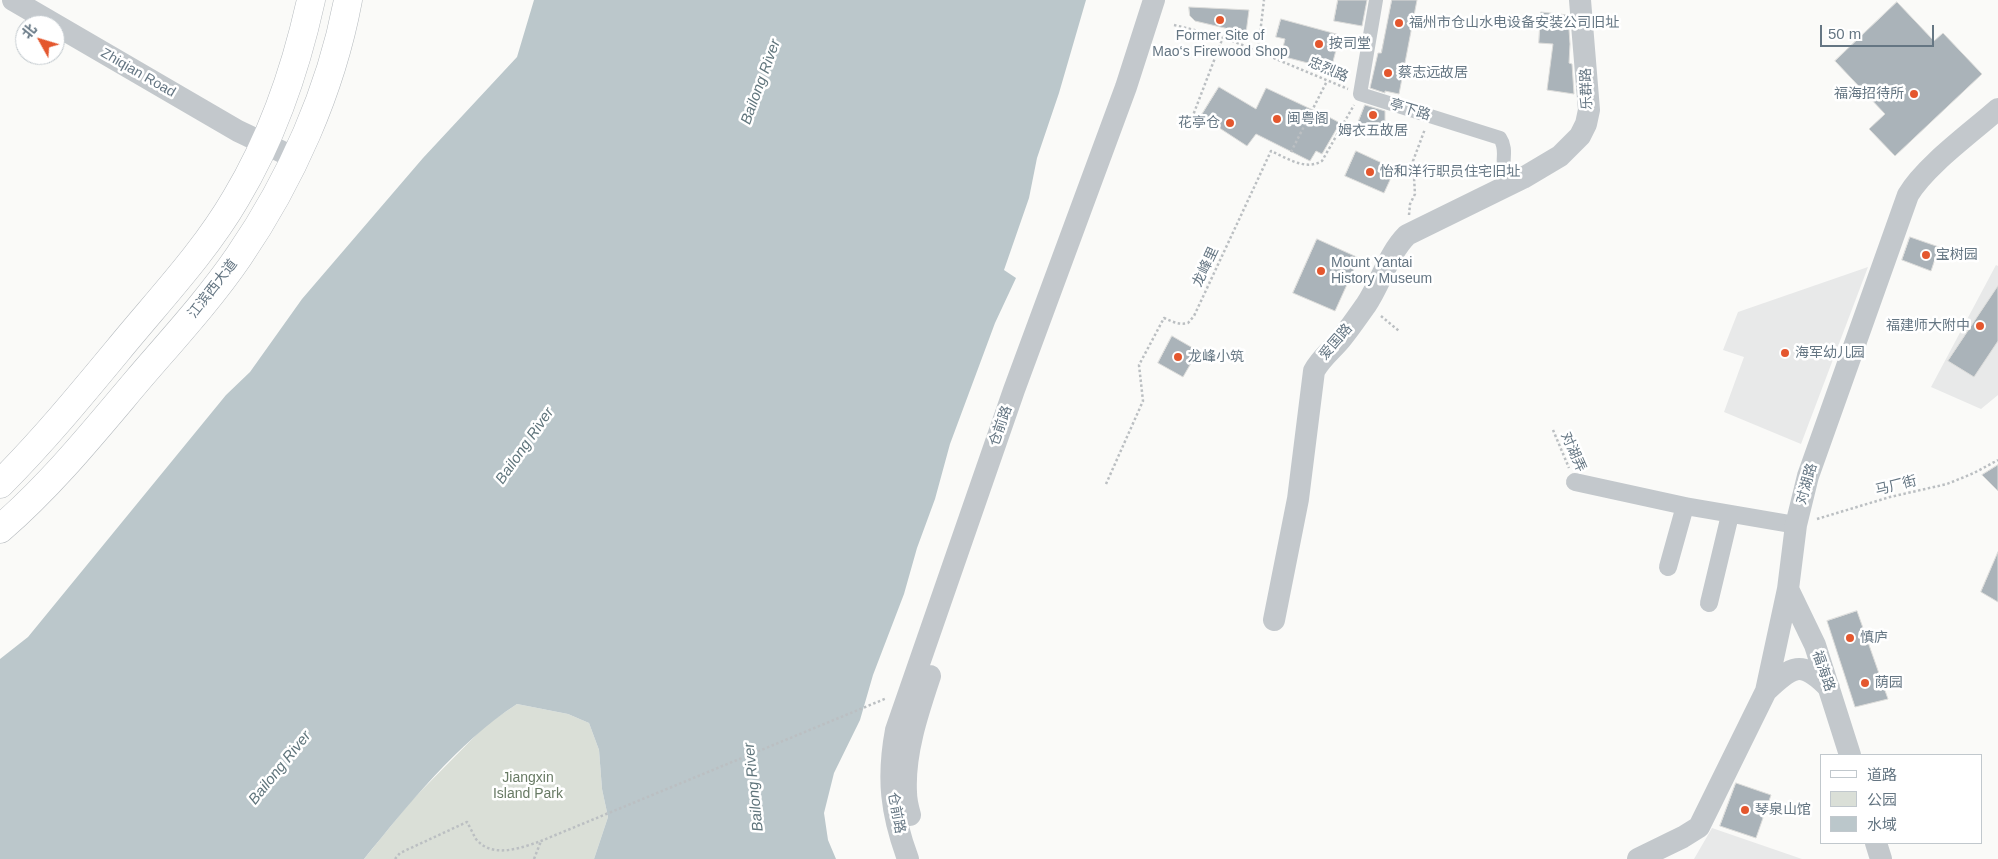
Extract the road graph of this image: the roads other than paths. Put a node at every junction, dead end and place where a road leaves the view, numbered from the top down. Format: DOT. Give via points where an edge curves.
graph roads {
  1 [pos="13,0"];
  2 [pos="311,0"];
  3 [pos="348,0"];
  4 [pos="1154,0"];
  5 [pos="1164,0"];
  6 [pos="1376,0"];
  7 [pos="1580,0"];
  8 [pos="1998,109"];
  9 [pos="264,144"];
  10 [pos="295,158"];
  11 [pos="1523,178"];
  12 [pos="1575,482"];
  13 [pos="0,484"];
  14 [pos="1685,506"];
  15 [pos="1730,515"];
  16 [pos="1796,525"];
  17 [pos="0,529"];
  18 [pos="1668,567"];
  19 [pos="1788,589"];
  20 [pos="1709,604"];
  21 [pos="1274,620"];
  22 [pos="1830,688"];
  23 [pos="1766,691"];
  24 [pos="1850,754"];
  25 [pos="1876,844"];
  26 [pos="908,859"];
  27 [pos="923,859"];
  28 [pos="1638,859"];
  29 [pos="1881,859"];
  1 -- 9 [label="street, Zhiqian Road"];
  2 -- 9 [label="main road" via="303,37"];
  3 -- 10 [label="main road, 江滨西大道" via="326,83"];
  4 -- 26 [label="street, 仓前路" via="1126,87 1014,390 896,730 890,775 898,833"];
  5 -- 27 [label="street, 仓前路" via="1145,63 1024,393 923,698 913,735 906,793 912,828"];
  6 -- 11 [label="street, 亭下路" via="1360,94 1500,138 1504,146 1505,170"];
  7 -- 11 [label="street, 乐群路" via="1589,95 1586,124 1572,146"];
  8 -- 16 [label="street, 对湖路" via="1928,170 1908,195 1808,476"];
  9 -- 10 [label="street, Zhiqian Road"];
  9 -- 13 [label="main road" via="236,198 205,244 54,426"];
  10 -- 17 [label="main road, 江滨西大道" via="261,223 225,275 77,451"];
  11 -- 21 [label="street, 爱国路" via="1411,233 1398,246 1379,284 1341,340 1319,361 1314,371 1298,499"];
  12 -- 14 [label="street"];
  14 -- 15 [label="street"];
  14 -- 18 [label="street"];
  15 -- 16 [label="street"];
  15 -- 20 [label="street"];
  16 -- 19 [label="street, 对湖路"];
  19 -- 22 [label="street, 福海路"];
  19 -- 23 [label="street, 对湖路"];
  22 -- 23 [label="street" via="1799,668 1785,673"];
  22 -- 24 [label="street, 福海路"];
  23 -- 28 [label="street, 对湖路" via="1698,827"];
  25 -- 29 [label="street"];
}
